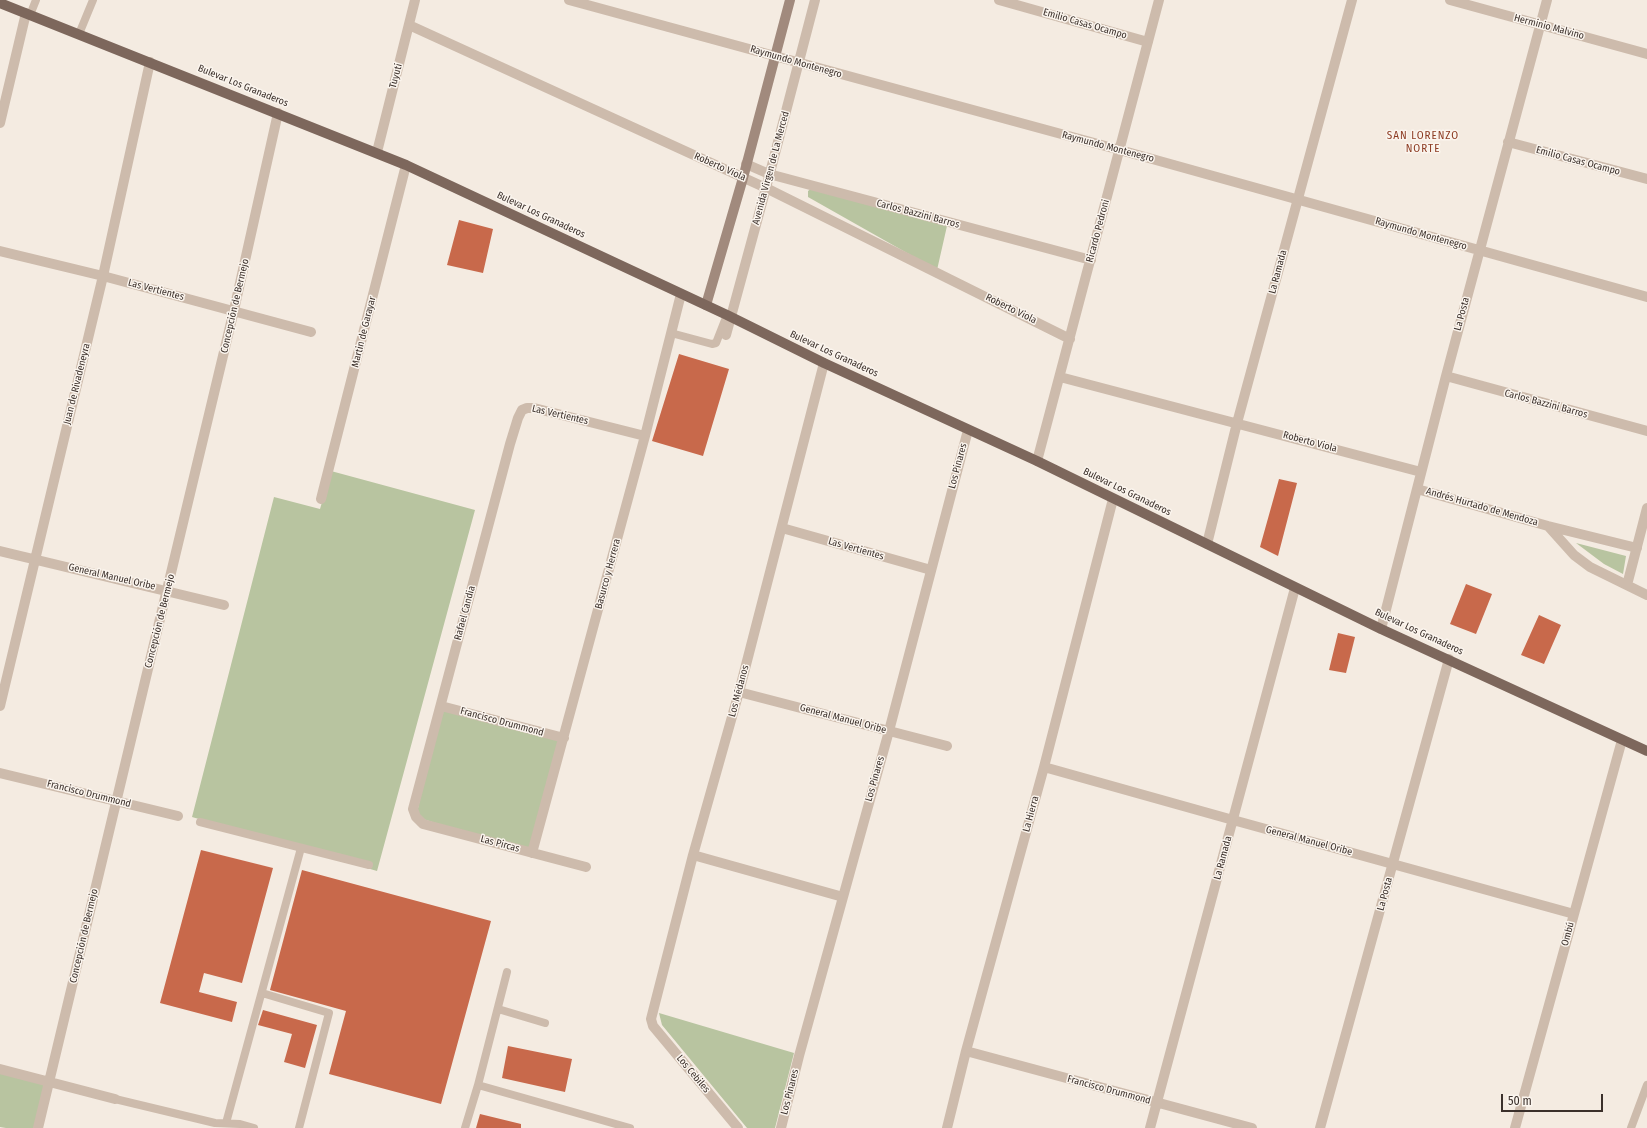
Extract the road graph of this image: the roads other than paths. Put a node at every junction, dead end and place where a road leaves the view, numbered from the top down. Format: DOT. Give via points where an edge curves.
graph roads {
  1 [pos="36,0"];
  2 [pos="93,0"];
  3 [pos="415,0"];
  4 [pos="569,0"];
  5 [pos="790,0"];
  6 [pos="814,0"];
  7 [pos="999,0"];
  8 [pos="1159,0"];
  9 [pos="1352,0"];
  10 [pos="1450,0"];
  11 [pos="1547,0"];
  12 [pos="0,3"];
  13 [pos="28,14"];
  14 [pos="409,25"];
  15 [pos="1540,25"];
  16 [pos="79,34"];
  17 [pos="1148,42"];
  18 [pos="1647,54"];
  19 [pos="775,57"];
  20 [pos="150,62"];
  21 [pos="798,63"];
  22 [pos="278,113"];
  23 [pos="0,124"];
  24 [pos="1508,142"];
  25 [pos="1120,150"];
  26 [pos="376,152"];
  27 [pos="746,164"];
  28 [pos="406,165"];
  29 [pos="769,174"];
  30 [pos="743,178"];
  31 [pos="1647,179"];
  32 [pos="766,188"];
  33 [pos="1298,199"];
  34 [pos="1480,250"];
  35 [pos="0,251"];
  36 [pos="1091,260"];
  37 [pos="103,276"];
  38 [pos="682,294"];
  39 [pos="1647,297"];
  40 [pos="706,306"];
  41 [pos="234,310"];
  42 [pos="728,316"];
  43 [pos="311,332"];
  44 [pos="671,333"];
  45 [pos="726,335"];
  46 [pos="1070,339"];
  47 [pos="824,363"];
  48 [pos="1446,376"];
  49 [pos="1060,377"];
  50 [pos="522,410"];
  51 [pos="1237,423"];
  52 [pos="968,430"];
  53 [pos="1647,431"];
  54 [pos="645,436"];
  55 [pos="1037,462"];
  56 [pos="1421,472"];
  57 [pos="1417,489"];
  58 [pos="321,499"];
  59 [pos="1114,499"];
  60 [pos="1647,508"];
  61 [pos="1548,526"];
  62 [pos="782,528"];
  63 [pos="1207,544"];
  64 [pos="1637,548"];
  65 [pos="0,551"];
  66 [pos="35,559"];
  67 [pos="930,570"];
  68 [pos="1627,585"];
  69 [pos="1295,588"];
  70 [pos="167,590"];
  71 [pos="1647,595"];
  72 [pos="224,605"];
  73 [pos="1381,629"];
  74 [pos="1449,660"];
  75 [pos="739,692"];
  76 [pos="0,706"];
  77 [pos="441,706"];
  78 [pos="889,731"];
  79 [pos="564,738"];
  80 [pos="1622,740"];
  81 [pos="947,746"];
  82 [pos="1647,751"];
  83 [pos="1044,767"];
  84 [pos="0,773"];
  85 [pos="116,800"];
  86 [pos="178,816"];
  87 [pos="416,817"];
  88 [pos="1233,820"];
  89 [pos="200,822"];
  90 [pos="301,848"];
  91 [pos="532,853"];
  92 [pos="693,855"];
  93 [pos="1393,863"];
  94 [pos="369,865"];
  95 [pos="586,867"];
  96 [pos="843,897"];
  97 [pos="1574,914"];
  98 [pos="507,972"];
  99 [pos="262,994"];
  100 [pos="498,1009"];
  101 [pos="651,1019"];
  102 [pos="545,1023"];
  103 [pos="966,1051"];
  104 [pos="0,1069"];
  105 [pos="50,1082"];
  106 [pos="478,1085"];
  107 [pos="1647,1085"];
  108 [pos="115,1099"];
  109 [pos="1157,1103"];
  110 [pos="226,1123"];
  111 [pos="38,1128"];
  112 [pos="254,1128"];
  113 [pos="299,1128"];
  114 [pos="465,1128"];
  115 [pos="630,1128"];
  116 [pos="738,1128"];
  117 [pos="782,1128"];
  118 [pos="947,1128"];
  119 [pos="1150,1128"];
  120 [pos="1252,1128"];
  121 [pos="1320,1128"];
  122 [pos="1515,1128"];
  123 [pos="1631,1128"];
  1 -- 13 [label="lane"];
  2 -- 16 [label="lane"];
  3 -- 14 [label="street, Tuyutí"];
  4 -- 19 [label="street, Raymundo Montenegro"];
  5 -- 19 [label="main road"];
  6 -- 21 [label="street, Avenida Virgen de La Merced"];
  7 -- 17 [label="street, Emilio Casas Ocampo"];
  8 -- 17 [label="street, Ricardo Pedroni"];
  9 -- 33 [label="street, La Ramada"];
  10 -- 15 [label="street, Herminio Malvino"];
  11 -- 15 [label="street, La Posta"];
  12 -- 13 [label="main road, Bulevar Los Granaderos"];
  13 -- 16 [label="main road, Bulevar Los Granaderos"];
  13 -- 23 [label="street"];
  14 -- 26 [label="street, Tuyutí"];
  14 -- 30 [label="street, Roberto Viola"];
  15 -- 18 [label="street, Herminio Malvino"];
  15 -- 24 [label="street, La Posta"];
  16 -- 20 [label="main road, Bulevar Los Granaderos"];
  17 -- 25 [label="street, Ricardo Pedroni"];
  19 -- 21 [label="street, Raymundo Montenegro"];
  19 -- 27 [label="main road"];
  20 -- 22 [label="main road, Bulevar Los Granaderos"];
  20 -- 37 [label="street, Juan de Rivadeneyra"];
  21 -- 25 [label="street, Raymundo Montenegro"];
  21 -- 29 [label="street, Avenida Virgen de La Merced"];
  22 -- 26 [label="main road, Bulevar Los Granaderos"];
  22 -- 41 [label="street, Concepción de Bermejo"];
  24 -- 31 [label="street, Emilio Casas Ocampo"];
  24 -- 34 [label="street, La Posta"];
  25 -- 33 [label="street, Raymundo Montenegro"];
  25 -- 36 [label="street, Ricardo Pedroni"];
  26 -- 28 [label="main road, Bulevar Los Granaderos"];
  27 -- 29 [label="street, Carlos Bazzini Barros"];
  27 -- 30 [label="main road"];
  28 -- 38 [label="main road, Bulevar Los Granaderos"];
  28 -- 58 [label="street, Martin de Garayar"];
  29 -- 32 [label="street, Avenida Virgen de La Merced"];
  29 -- 36 [label="street, Carlos Bazzini Barros"];
  30 -- 32 [label="street, Roberto Viola"];
  30 -- 40 [label="main road"];
  32 -- 42 [label="street, Avenida Virgen de La Merced"];
  32 -- 46 [label="street, Roberto Viola"];
  33 -- 34 [label="street, Raymundo Montenegro"];
  33 -- 51 [label="street, La Ramada"];
  34 -- 39 [label="street, Raymundo Montenegro"];
  34 -- 48 [label="street, La Posta"];
  35 -- 37 [label="street, Las Vertientes"];
  36 -- 46 [label="street, Ricardo Pedroni"];
  37 -- 41 [label="street, Las Vertientes"];
  37 -- 66 [label="street, Juan de Rivadeneyra"];
  38 -- 40 [label="main road, Bulevar Los Granaderos"];
  38 -- 44 [label="street, Basurco y Herrera"];
  40 -- 42 [label="main road, Bulevar Los Granaderos"];
  41 -- 43 [label="street, Las Vertientes"];
  41 -- 70 [label="street, Concepción de Bermejo"];
  42 -- 44 [label="lane" via="716,343"];
  42 -- 45 [label="street, Avenida Virgen de La Merced"];
  42 -- 47 [label="main road, Bulevar Los Granaderos"];
  44 -- 54 [label="street, Basurco y Herrera"];
  46 -- 49 [label="street, Ricardo Pedroni"];
  47 -- 52 [label="main road, Bulevar Los Granaderos"];
  47 -- 62 [label="street, Los Médanos"];
  48 -- 53 [label="street, Carlos Bazzini Barros"];
  48 -- 56 [label="street, La Posta"];
  49 -- 51 [label="street, Roberto Viola"];
  49 -- 55 [label="street, Ricardo Pedroni"];
  50 -- 54 [label="street, Las Vertientes" via="534,408"];
  50 -- 77 [label="street, Rafael Candia" via="510,444"];
  51 -- 56 [label="street, Roberto Viola"];
  51 -- 63 [label="street, La Ramada"];
  52 -- 55 [label="main road, Bulevar Los Granaderos"];
  52 -- 67 [label="street, Los Pinares"];
  54 -- 79 [label="street, Basurco y Herrera"];
  55 -- 59 [label="main road, Bulevar Los Granaderos"];
  56 -- 57 [label="street, La Posta"];
  57 -- 61 [label="street, Andrés Hurtado de Mendoza"];
  57 -- 73 [label="street, La Posta"];
  59 -- 63 [label="main road, Bulevar Los Granaderos"];
  59 -- 83 [label="street, La Hierra"];
  60 -- 64 [label="street"];
  61 -- 64 [label="street, Andrés Hurtado de Mendoza"];
  61 -- 68 [label="street, Andrés Hurtado de Mendoza" via="1574,555 1590,567"];
  62 -- 67 [label="street, Las Vertientes"];
  62 -- 75 [label="street, Los Médanos"];
  63 -- 69 [label="main road, Bulevar Los Granaderos"];
  64 -- 68 [label="street"];
  65 -- 66 [label="street, General Manuel Oribe"];
  66 -- 70 [label="street, General Manuel Oribe"];
  66 -- 76 [label="street, Juan de Rivadeneyra"];
  67 -- 78 [label="street, Los Pinares"];
  68 -- 71 [label="street, Andrés Hurtado de Mendoza"];
  69 -- 73 [label="main road, Bulevar Los Granaderos"];
  69 -- 88 [label="street, La Ramada"];
  70 -- 72 [label="street, General Manuel Oribe"];
  70 -- 85 [label="street, Concepción de Bermejo"];
  73 -- 74 [label="main road, Bulevar Los Granaderos"];
  74 -- 80 [label="main road, Bulevar Los Granaderos"];
  74 -- 93 [label="street, La Posta"];
  75 -- 78 [label="street, General Manuel Oribe"];
  75 -- 92 [label="street, Los Médanos"];
  77 -- 79 [label="street, Francisco Drummond"];
  77 -- 87 [label="street, Rafael Candia" via="413,809"];
  78 -- 81 [label="street, General Manuel Oribe"];
  78 -- 96 [label="street, Los Pinares"];
  79 -- 91 [label="street, Basurco y Herrera"];
  80 -- 82 [label="main road, Bulevar Los Granaderos"];
  80 -- 97 [label="street, Ombú"];
  83 -- 88 [label="street, General Manuel Oribe"];
  83 -- 103 [label="street, La Hierra"];
  84 -- 85 [label="street, Francisco Drummond"];
  85 -- 86 [label="street, Francisco Drummond"];
  85 -- 105 [label="street, Concepción de Bermejo"];
  87 -- 91 [label="street, Las Pircas" via="423,824"];
  88 -- 93 [label="street, General Manuel Oribe"];
  88 -- 109 [label="street, La Ramada"];
  89 -- 90 [label="lane"];
  90 -- 94 [label="lane"];
  90 -- 99 [label="lane"];
  91 -- 95 [label="street, Las Pircas"];
  92 -- 96 [label="street"];
  92 -- 101 [label="street, Los Médanos"];
  93 -- 97 [label="street, General Manuel Oribe"];
  93 -- 121 [label="street, La Posta"];
  96 -- 117 [label="street, Los Pinares"];
  97 -- 122 [label="street, Ombú"];
  98 -- 100 [label="lane"];
  99 -- 110 [label="lane"];
  99 -- 113 [label="lane" via="329,1013"];
  100 -- 102 [label="lane"];
  100 -- 106 [label="lane"];
  101 -- 116 [label="street, Los Cebiles" via="653,1026"];
  103 -- 109 [label="street, Francisco Drummond"];
  103 -- 118 [label="street, La Hierra"];
  104 -- 105 [label="street"];
  105 -- 108 [label="street"];
  105 -- 111 [label="street, Concepción de Bermejo"];
  106 -- 114 [label="lane"];
  106 -- 115 [label="lane"];
  107 -- 123 [label="lane"];
  108 -- 110 [label="lane" via="215,1123"];
  109 -- 119 [label="street, La Ramada"];
  109 -- 120 [label="street, Francisco Drummond"];
  110 -- 112 [label="lane"];
}
